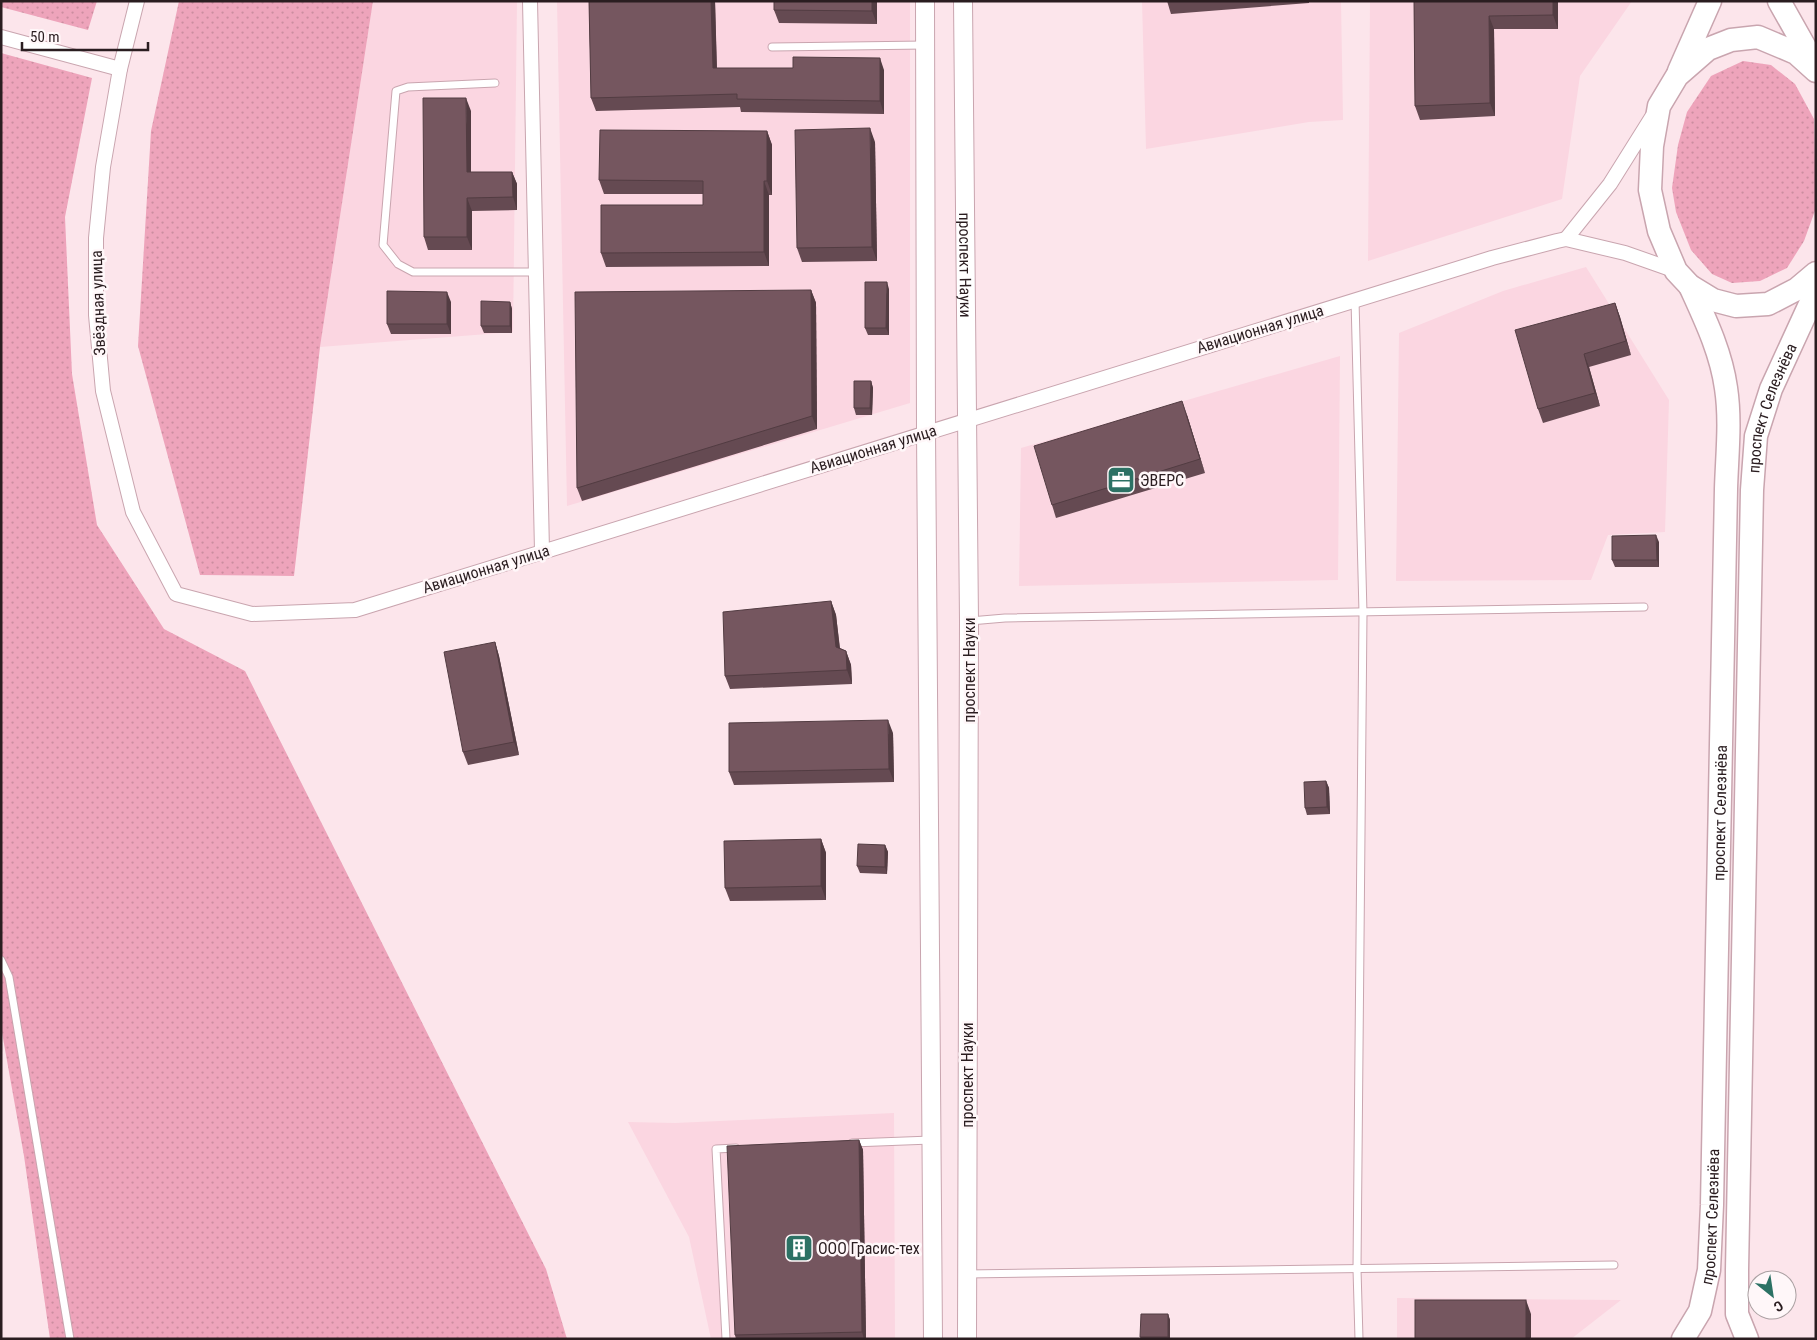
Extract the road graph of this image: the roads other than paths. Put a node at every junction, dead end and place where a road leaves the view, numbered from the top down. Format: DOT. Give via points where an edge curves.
graph roads {
  1 [pos="137,1"];
  2 [pos="530,1"];
  3 [pos="925,1"];
  4 [pos="963,1"];
  5 [pos="1710,1"];
  6 [pos="1779,1"];
  7 [pos="1,37"];
  8 [pos="925,45"];
  9 [pos="772,47"];
  10 [pos="1816,66"];
  11 [pos="120,69"];
  12 [pos="1816,71"];
  13 [pos="1677,76"];
  14 [pos="495,83"];
  15 [pos="1659,106"];
  16 [pos="1566,239"];
  17 [pos="536,272"];
  18 [pos="1816,273"];
  19 [pos="1683,279"];
  20 [pos="1816,291"];
  21 [pos="1355,300"];
  22 [pos="966,420"];
  23 [pos="926,432"];
  24 [pos="542,551"];
  25 [pos="176,594"];
  26 [pos="1644,607"];
  27 [pos="1363,613"];
  28 [pos="969,622"];
  29 [pos="1,960"];
  30 [pos="931,1140"];
  31 [pos="843,1143"];
  32 [pos="745,1148"];
  33 [pos="1614,1265"];
  34 [pos="1357,1269"];
  35 [pos="966,1274"];
  36 [pos="70,1339"];
  37 [pos="726,1339"];
  38 [pos="933,1339"];
  39 [pos="966,1339"];
  40 [pos="1359,1339"];
  41 [pos="1683,1339"];
  42 [pos="1747,1339"];
  1 -- 11 [label="street, Звёздная улица"];
  2 -- 17 [label="street"];
  3 -- 8 [label="street"];
  4 -- 22 [label="street, проспект Науки"];
  5 -- 13 [label="main road"];
  6 -- 10 [label="main road"];
  7 -- 11 [label="street"];
  8 -- 9 [label="lane"];
  8 -- 23 [label="street"];
  11 -- 25 [label="street, Звёздная улица" via="103,166 96,238 96,314 103,391 133,512"];
  12 -- 13 [label="main road" via="1796,53 1758,37 1731,40 1708,50"];
  13 -- 15 [label="main road"];
  14 -- 17 [label="lane" via="408,86 396,91 383,244 398,264 414,272"];
  15 -- 16 [label="street" via="1610,184"];
  15 -- 19 [label="main road, проспект Селезнёва" via="1652,146 1650,190 1659,232"];
  16 -- 19 [label="street" via="1624,253"];
  16 -- 21 [label="street, Авиационная улица"];
  17 -- 24 [label="street"];
  18 -- 19 [label="main road" via="1797,289 1768,304 1736,306 1713,300"];
  19 -- 41 [label="main road, проспект Селезнёва" via="1713,336 1726,388 1729,434 1710,1251 1700,1311"];
  20 -- 42 [label="main road, проспект Селезнёва" via="1770,389 1756,436 1752,490 1737,1270 1737,1314"];
  21 -- 22 [label="street, Авиационная улица"];
  21 -- 27 [label="lane"];
  22 -- 23 [label="street, Авиационная улица"];
  22 -- 28 [label="street, проспект Науки"];
  23 -- 24 [label="street, Авиационная улица"];
  23 -- 30 [label="street"];
  24 -- 25 [label="street, Авиационная улица" via="355,610 252,614"];
  26 -- 27 [label="lane"];
  27 -- 28 [label="lane" via="1005,618"];
  27 -- 34 [label="lane"];
  28 -- 35 [label="street, проспект Науки"];
  29 -- 36 [label="lane" via="8,977"];
  30 -- 31 [label="lane"];
  30 -- 38 [label="street"];
  32 -- 37 [label="lane" via="716,1149"];
  33 -- 34 [label="lane"];
  34 -- 35 [label="lane"];
  34 -- 40 [label="lane"];
  35 -- 39 [label="street, проспект Науки"];
}
